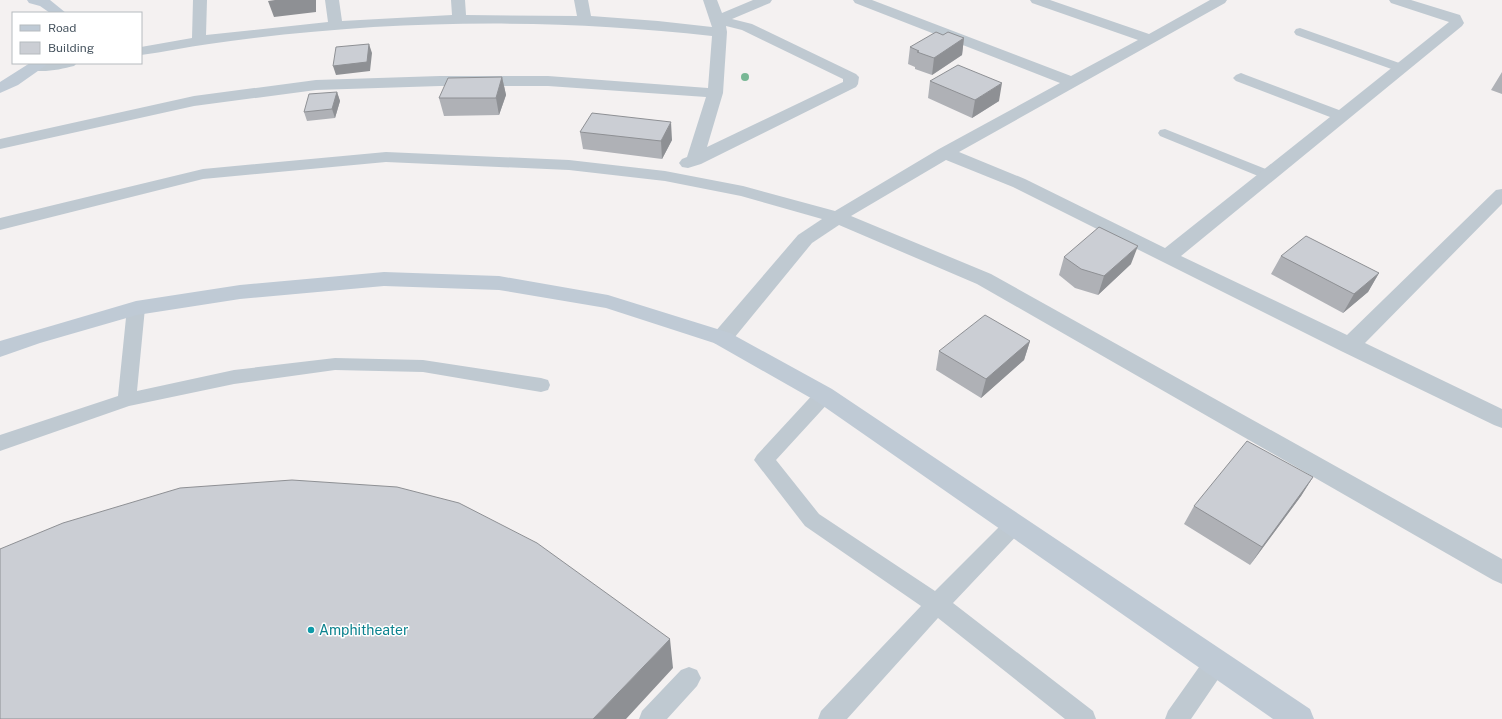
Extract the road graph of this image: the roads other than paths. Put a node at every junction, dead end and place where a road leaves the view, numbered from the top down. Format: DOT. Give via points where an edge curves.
graph roads {
  1 [pos="34,0"];
  2 [pos="200,0"];
  3 [pos="332,0"];
  4 [pos="458,0"];
  5 [pos="581,0"];
  6 [pos="710,0"];
  7 [pos="765,0"];
  8 [pos="860,0"];
  9 [pos="1037,0"];
  10 [pos="1396,0"];
  11 [pos="1213,1"];
  12 [pos="57,12"];
  13 [pos="459,19"];
  14 [pos="585,20"];
  15 [pos="335,25"];
  16 [pos="719,26"];
  17 [pos="1300,32"];
  18 [pos="1150,39"];
  19 [pos="200,41"];
  20 [pos="142,51"];
  21 [pos="54,64"];
  22 [pos="39,65"];
  23 [pos="1400,68"];
  24 [pos="1241,78"];
  25 [pos="1072,82"];
  26 [pos="0,88"];
  27 [pos="715,93"];
  28 [pos="1341,116"];
  29 [pos="1165,133"];
  30 [pos="0,144"];
  31 [pos="945,153"];
  32 [pos="695,160"];
  33 [pos="1268,175"];
  34 [pos="664,176"];
  35 [pos="1502,194"];
  36 [pos="837,217"];
  37 [pos="0,224"];
  38 [pos="1166,257"];
  39 [pos="136,308"];
  40 [pos="722,338"];
  41 [pos="1349,346"];
  42 [pos="0,350"];
  43 [pos="541,385"];
  44 [pos="824,395"];
  45 [pos="127,400"];
  46 [pos="1502,419"];
  47 [pos="0,444"];
  48 [pos="1015,524"];
  49 [pos="1502,572"];
  50 [pos="937,604"];
  51 [pos="1217,661"];
  52 [pos="689,678"];
  53 [pos="650,719"];
  54 [pos="830,719"];
  55 [pos="1084,719"];
  56 [pos="1177,719"];
  57 [pos="1299,719"];
  1 -- 12 [label="street" via="46,3"];
  2 -- 19 [label="street"];
  3 -- 15 [label="street"];
  4 -- 13 [label="street"];
  5 -- 14 [label="street"];
  6 -- 16 [label="street"];
  7 -- 16 [label="street"];
  8 -- 25 [label="street"];
  9 -- 18 [label="street"];
  10 -- 23 [label="street" via="1455,18 1457,23"];
  11 -- 18 [label="street"];
  13 -- 14 [label="street"];
  13 -- 15 [label="street"];
  14 -- 16 [label="street" via="688,28"];
  15 -- 19 [label="street"];
  16 -- 27 [label="street"];
  16 -- 32 [label="street" via="747,27 851,77 850,84"];
  17 -- 23 [label="lane"];
  18 -- 25 [label="street"];
  19 -- 20 [label="street"];
  21 -- 22 [label="street"];
  22 -- 26 [label="street"];
  23 -- 28 [label="street"];
  24 -- 28 [label="street"];
  25 -- 31 [label="street"];
  27 -- 30 [label="street" via="548,81 316,85 194,101"];
  27 -- 32 [label="street"];
  28 -- 33 [label="street"];
  29 -- 33 [label="lane"];
  31 -- 36 [label="street"];
  31 -- 38 [label="street" via="1020,183"];
  32 -- 34 [label="street"];
  33 -- 38 [label="street"];
  34 -- 36 [label="street" via="743,191"];
  34 -- 37 [label="street" via="569,165 386,157 203,174"];
  35 -- 41 [label="street"];
  36 -- 40 [label="street" via="805,239"];
  36 -- 49 [label="street" via="984,279"];
  38 -- 41 [label="street"];
  39 -- 40 [label="street" via="240,292 384,280 499,283 608,302"];
  39 -- 42 [label="street" via="32,338"];
  39 -- 45 [label="lane"];
  40 -- 44 [label="street"];
  41 -- 46 [label="street"];
  43 -- 45 [label="lane" via="423,366 335,364 234,377"];
  44 -- 48 [label="street"];
  44 -- 50 [label="lane" via="764,460 812,520"];
  45 -- 47 [label="lane"];
  48 -- 50 [label="lane"];
  48 -- 51 [label="street"];
  50 -- 54 [label="lane"];
  50 -- 55 [label="lane"];
  51 -- 56 [label="lane"];
  51 -- 57 [label="street"];
  52 -- 53 [label="lane"];
}
